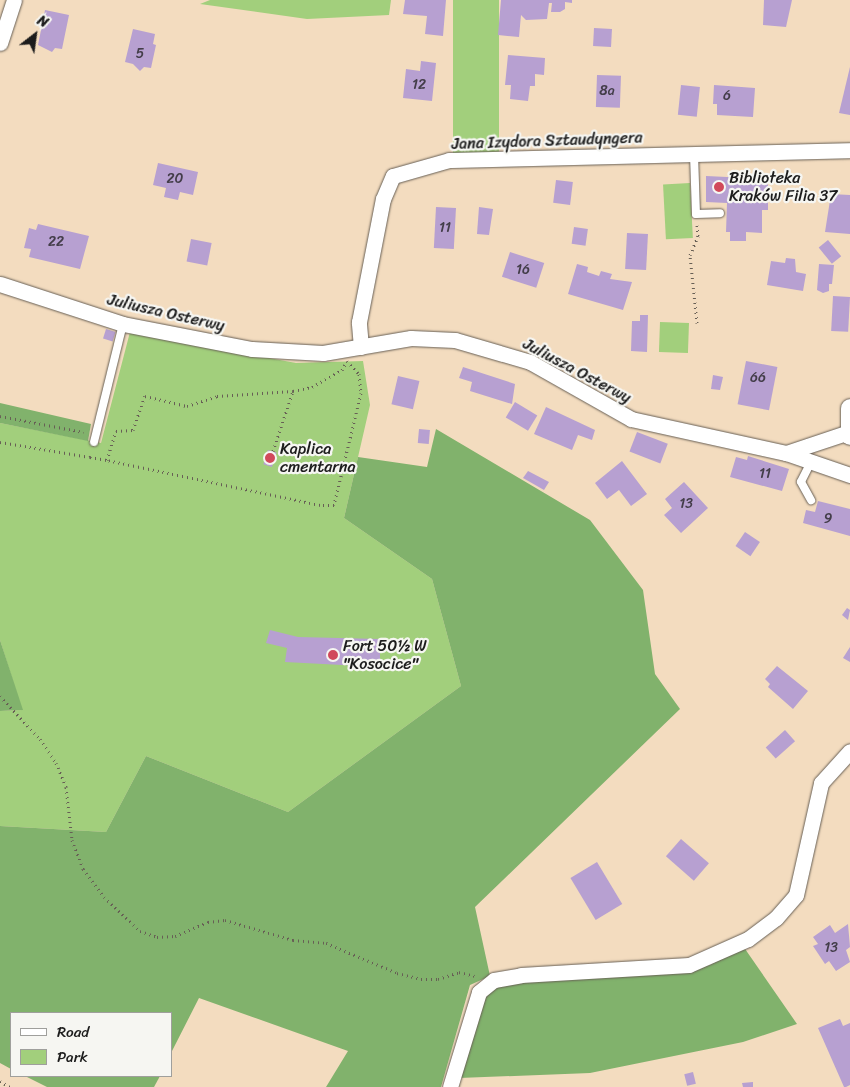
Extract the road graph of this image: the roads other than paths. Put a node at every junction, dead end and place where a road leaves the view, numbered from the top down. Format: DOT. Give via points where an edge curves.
graph roads {
  1 [pos="14,0"];
  2 [pos="0,43"];
  3 [pos="850,150"];
  4 [pos="694,154"];
  5 [pos="720,213"];
  6 [pos="0,284"];
  7 [pos="123,324"];
  8 [pos="361,347"];
  9 [pos="850,408"];
  10 [pos="849,434"];
  11 [pos="95,439"];
  12 [pos="786,453"];
  13 [pos="811,462"];
  14 [pos="850,476"];
  15 [pos="811,500"];
  16 [pos="850,751"];
  17 [pos="450,1087"];
  1 -- 2 [label="street"];
  3 -- 4 [label="street, Jana Izydora Sztaudyngera"];
  4 -- 5 [label="lane" via="696,214"];
  4 -- 8 [label="street, Jana Izydora Sztaudyngera" via="449,160 394,176 383,199 359,322"];
  6 -- 7 [label="street, Juliusza Osterwy"];
  7 -- 8 [label="street, Juliusza Osterwy" via="215,344 286,353"];
  7 -- 11 [label="lane"];
  8 -- 12 [label="street, Juliusza Osterwy" via="411,338 455,340 491,348 530,362 631,419"];
  9 -- 10 [label="street"];
  10 -- 12 [label="street"];
  12 -- 13 [label="street, Juliusza Osterwy"];
  13 -- 14 [label="street, Juliusza Osterwy"];
  13 -- 15 [label="lane" via="801,482"];
  16 -- 17 [label="street" via="821,784 796,895 776,918 748,940 689,965 521,975 494,980 479,992"];
}
